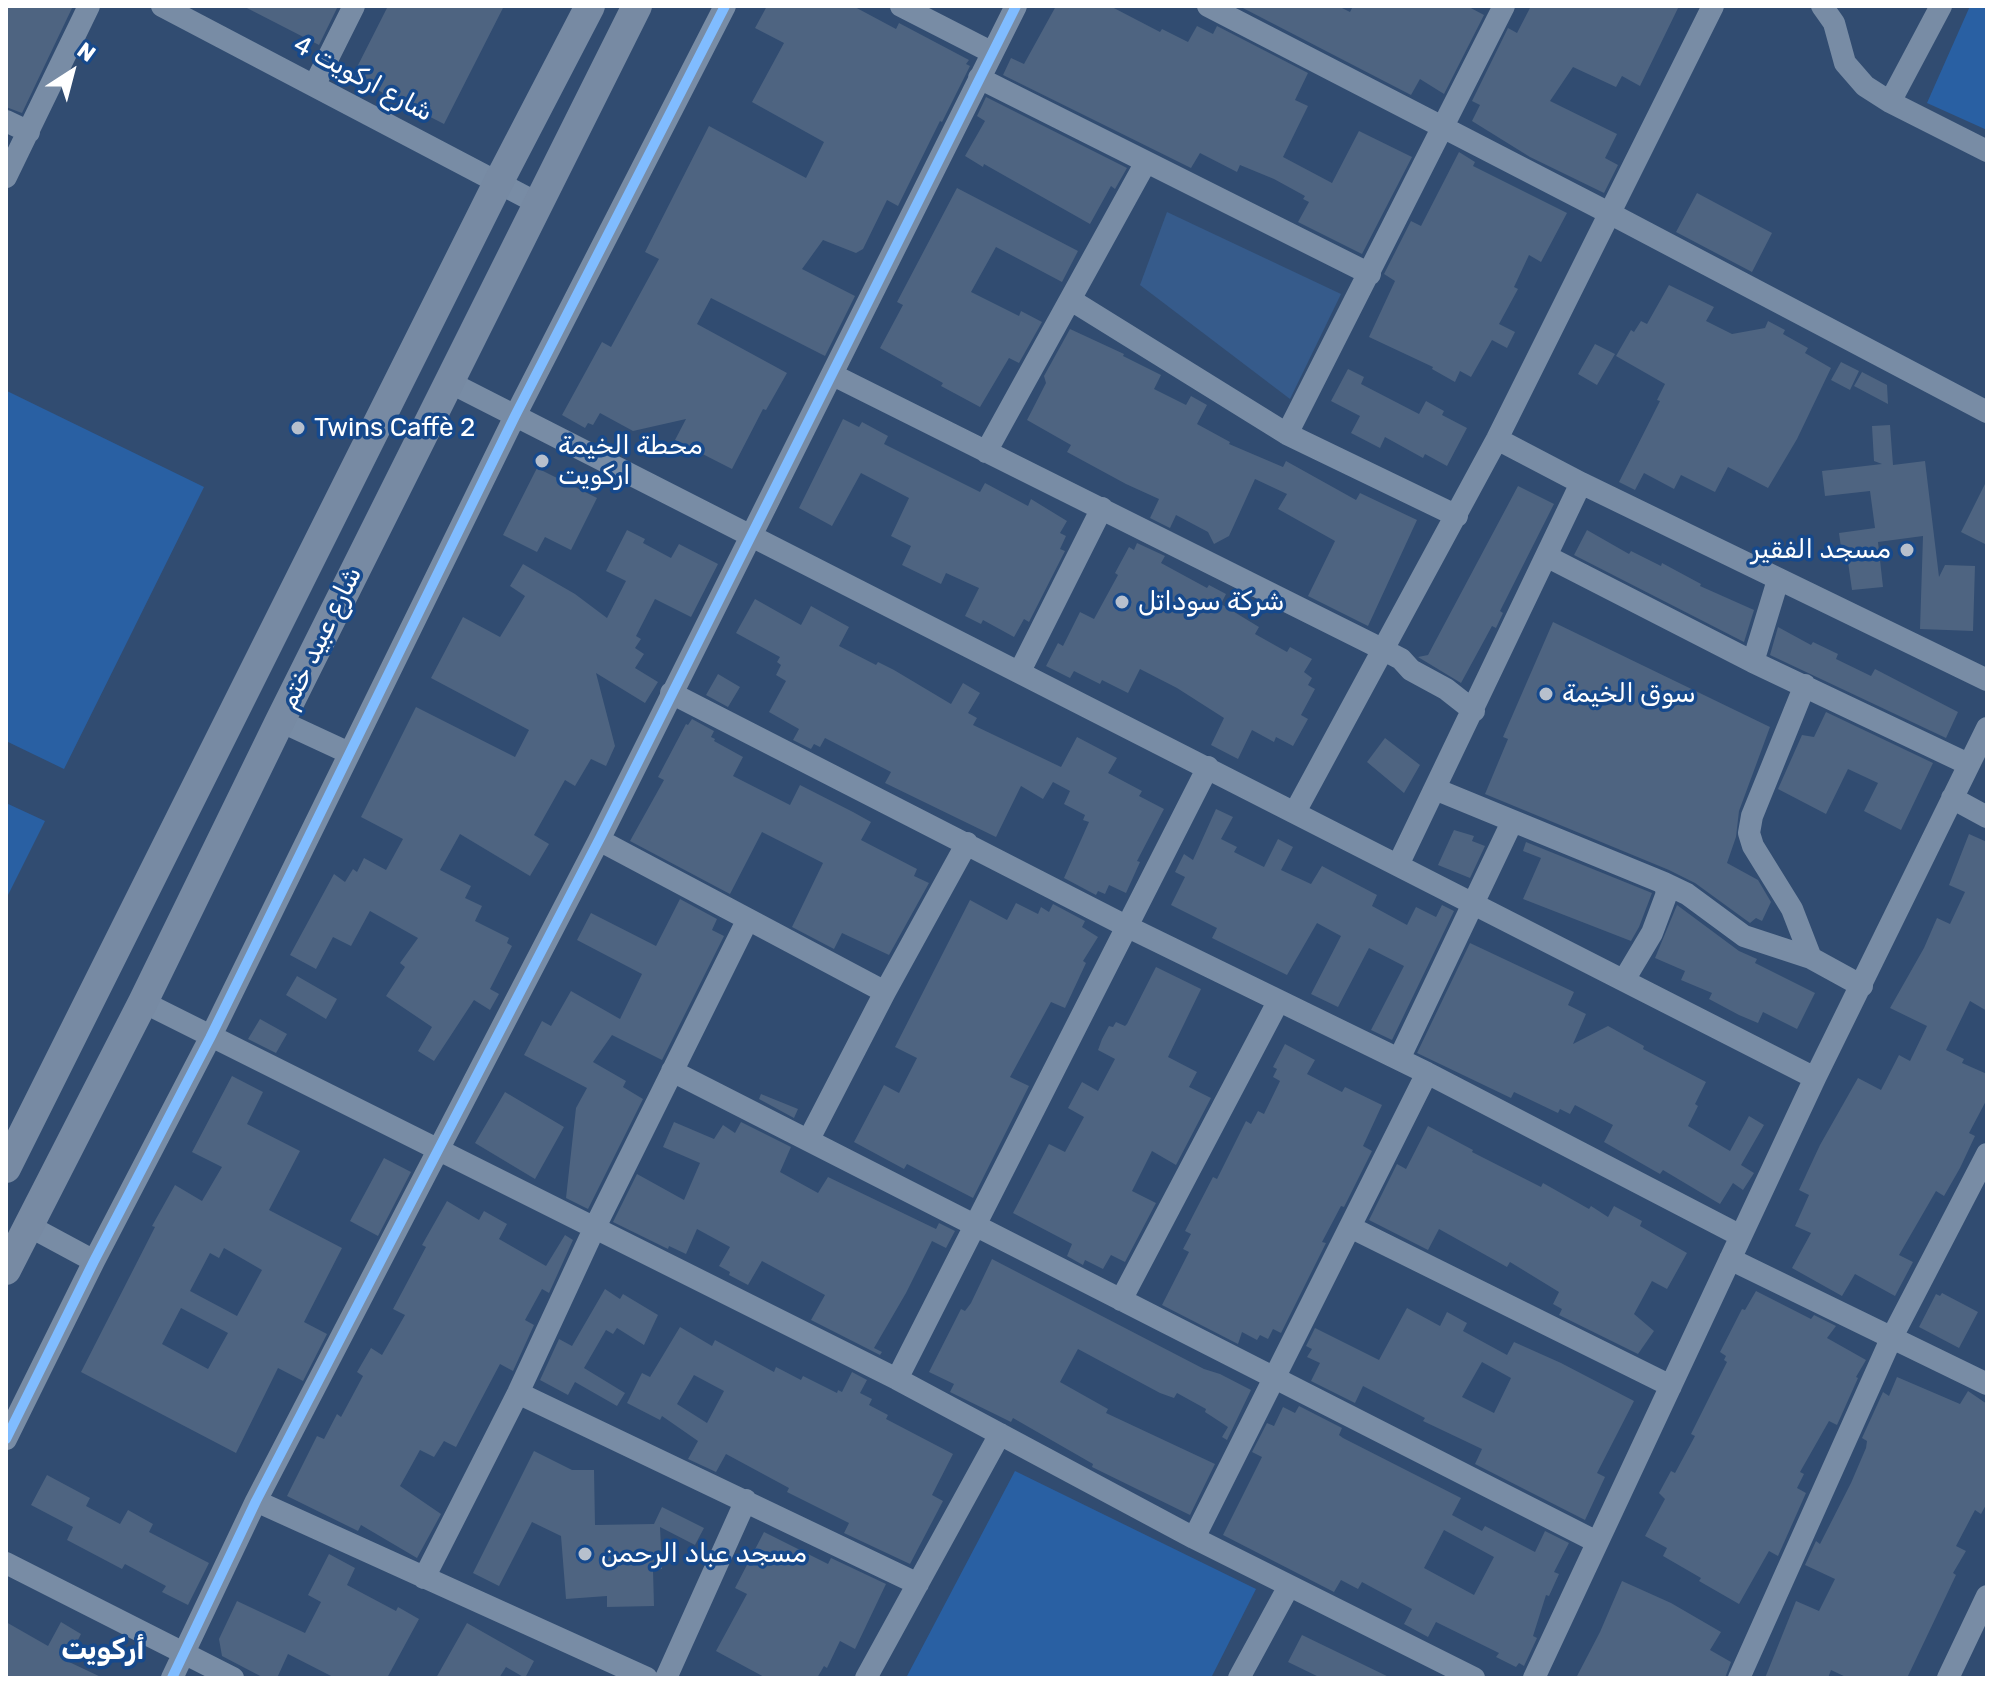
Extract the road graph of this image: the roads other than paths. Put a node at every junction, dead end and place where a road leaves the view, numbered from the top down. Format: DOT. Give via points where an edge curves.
graph roads {
  1 [pos="89,6"];
  2 [pos="162,6"];
  3 [pos="354,6"];
  4 [pos="590,6"];
  5 [pos="637,6"];
  6 [pos="725,6"];
  7 [pos="901,6"];
  8 [pos="1016,6"];
  9 [pos="1208,6"];
  10 [pos="1504,6"];
  11 [pos="1713,6"];
  12 [pos="1822,6"];
  13 [pos="1941,6"];
  14 [pos="991,52"];
  15 [pos="979,78"];
  16 [pos="315,84"];
  17 [pos="1890,102"];
  18 [pos="6,121"];
  19 [pos="1443,127"];
  20 [pos="29,132"];
  21 [pos="1987,151"];
  22 [pos="1146,162"];
  23 [pos="6,177"];
  24 [pos="498,183"];
  25 [pos="537,203"];
  26 [pos="1611,214"];
  27 [pos="1370,274"];
  28 [pos="1071,300"];
  29 [pos="833,375"];
  30 [pos="449,382"];
  31 [pos="1987,412"];
  32 [pos="515,416"];
  33 [pos="1287,434"];
  34 [pos="1497,439"];
  35 [pos="986,452"];
  36 [pos="1581,483"];
  37 [pos="1102,508"];
  38 [pos="1457,516"];
  39 [pos="750,533"];
  40 [pos="1546,556"];
  41 [pos="1778,580"];
  42 [pos="1382,649"];
  43 [pos="1753,662"];
  44 [pos="1020,671"];
  45 [pos="1987,680"];
  46 [pos="1805,685"];
  47 [pos="671,693"];
  48 [pos="1474,711"];
  49 [pos="280,721"];
  50 [pos="1987,728"];
  51 [pos="349,753"];
  52 [pos="1968,764"];
  53 [pos="1208,767"];
  54 [pos="1435,789"];
  55 [pos="1952,798"];
  56 [pos="1295,812"];
  57 [pos="1987,817"];
  58 [pos="1512,822"];
  59 [pos="599,840"];
  60 [pos="967,843"];
  61 [pos="1398,865"];
  62 [pos="1664,883"];
  63 [pos="1474,903"];
  64 [pos="748,919"];
  65 [pos="1126,926"];
  66 [pos="1811,958"];
  67 [pos="1624,980"];
  68 [pos="1862,986"];
  69 [pos="885,992"];
  70 [pos="143,1002"];
  71 [pos="1278,1002"];
  72 [pos="210,1038"];
  73 [pos="1399,1059"];
  74 [pos="672,1071"];
  75 [pos="1427,1073"];
  76 [pos="1815,1078"];
  77 [pos="809,1139"];
  78 [pos="436,1150"];
  79 [pos="1987,1154"];
  80 [pos="6,1168"];
  81 [pos="29,1226"];
  82 [pos="974,1226"];
  83 [pos="595,1227"];
  84 [pos="1350,1227"];
  85 [pos="1741,1236"];
  86 [pos="1730,1259"];
  87 [pos="94,1261"];
  88 [pos="6,1270"];
  89 [pos="1121,1300"];
  90 [pos="1891,1339"];
  91 [pos="897,1379"];
  92 [pos="1274,1379"];
  93 [pos="1987,1384"];
  94 [pos="1671,1386"];
  95 [pos="518,1393"];
  96 [pos="1000,1434"];
  97 [pos="6,1439"];
  98 [pos="746,1500"];
  99 [pos="256,1501"];
  100 [pos="1194,1538"];
  101 [pos="1597,1542"];
  102 [pos="6,1563"];
  103 [pos="424,1578"];
  104 [pos="918,1584"];
  105 [pos="1289,1586"];
  106 [pos="1987,1596"];
  107 [pos="185,1653"];
  108 [pos="172,1678"];
  109 [pos="233,1678"];
  110 [pos="647,1678"];
  111 [pos="666,1678"];
  112 [pos="866,1678"];
  113 [pos="1239,1678"];
  114 [pos="1474,1678"];
  115 [pos="1534,1678"];
  116 [pos="1739,1678"];
  117 [pos="1948,1678"];
  1 -- 20 [label="street"];
  2 -- 16 [label="street, شارع اركويت 4"];
  3 -- 16 [label="street"];
  4 -- 24 [label="main road, شارع عبيد ختم"];
  5 -- 25 [label="main road, شارع عبيد ختم"];
  6 -- 32 [label="street"];
  7 -- 14 [label="street"];
  8 -- 14 [label="street"];
  9 -- 19 [label="street"];
  10 -- 19 [label="street"];
  11 -- 26 [label="street"];
  12 -- 17 [label="street" via="1834,23 1852,73"];
  13 -- 17 [label="street"];
  14 -- 15 [label="street"];
  15 -- 22 [label="street"];
  15 -- 29 [label="street"];
  16 -- 24 [label="street, شارع اركويت 4"];
  17 -- 21 [label="street"];
  18 -- 20 [label="street"];
  19 -- 26 [label="street"];
  19 -- 27 [label="street"];
  20 -- 23 [label="street"];
  22 -- 27 [label="street"];
  22 -- 28 [label="street"];
  24 -- 25 [label="street, شارع اركويت 4"];
  24 -- 80 [label="main road, شارع عبيد ختم"];
  25 -- 30 [label="main road, شارع عبيد ختم"];
  26 -- 31 [label="street"];
  26 -- 34 [label="street"];
  27 -- 33 [label="street"];
  28 -- 33 [label="street"];
  28 -- 35 [label="street"];
  29 -- 35 [label="street"];
  29 -- 39 [label="street"];
  30 -- 32 [label="street"];
  30 -- 49 [label="main road, شارع عبيد ختم"];
  32 -- 39 [label="street"];
  32 -- 51 [label="street"];
  33 -- 38 [label="street"];
  34 -- 36 [label="street"];
  34 -- 38 [label="street"];
  35 -- 37 [label="street"];
  36 -- 40 [label="street"];
  36 -- 41 [label="street"];
  37 -- 42 [label="street"];
  37 -- 44 [label="street"];
  38 -- 42 [label="street"];
  39 -- 44 [label="street"];
  39 -- 47 [label="street"];
  40 -- 43 [label="street"];
  40 -- 48 [label="street"];
  41 -- 43 [label="street"];
  41 -- 45 [label="street"];
  42 -- 48 [label="street"];
  42 -- 56 [label="street"];
  43 -- 46 [label="street"];
  44 -- 53 [label="street"];
  46 -- 52 [label="street"];
  46 -- 66 [label="street" via="1749,833 1792,909"];
  47 -- 59 [label="street"];
  47 -- 60 [label="street"];
  48 -- 54 [label="street"];
  49 -- 51 [label="street"];
  49 -- 70 [label="main road, شارع عبيد ختم"];
  50 -- 52 [label="street"];
  51 -- 72 [label="street"];
  52 -- 55 [label="street"];
  53 -- 56 [label="street"];
  53 -- 65 [label="street"];
  54 -- 58 [label="street"];
  54 -- 61 [label="street"];
  55 -- 57 [label="street"];
  55 -- 68 [label="street"];
  56 -- 61 [label="street"];
  58 -- 62 [label="street"];
  58 -- 63 [label="street"];
  59 -- 64 [label="street"];
  59 -- 78 [label="street"];
  60 -- 65 [label="street"];
  60 -- 69 [label="street"];
  61 -- 63 [label="street"];
  62 -- 66 [label="street" via="1744,936"];
  62 -- 67 [label="street" via="1667,893 1652,933"];
  63 -- 67 [label="street"];
  63 -- 73 [label="street"];
  64 -- 69 [label="street"];
  64 -- 74 [label="street"];
  65 -- 71 [label="street"];
  65 -- 82 [label="street"];
  66 -- 68 [label="street"];
  67 -- 76 [label="street"];
  68 -- 76 [label="street"];
  69 -- 77 [label="street"];
  70 -- 72 [label="street"];
  70 -- 81 [label="main road, شارع عبيد ختم"];
  71 -- 73 [label="street"];
  71 -- 89 [label="street"];
  72 -- 78 [label="street"];
  72 -- 87 [label="street"];
  73 -- 75 [label="street"];
  74 -- 77 [label="street"];
  74 -- 83 [label="street"];
  75 -- 84 [label="street"];
  75 -- 85 [label="street"];
  76 -- 85 [label="street"];
  77 -- 82 [label="street"];
  78 -- 83 [label="street"];
  78 -- 99 [label="street"];
  79 -- 90 [label="street"];
  81 -- 87 [label="street"];
  81 -- 88 [label="main road, شارع عبيد ختم"];
  82 -- 89 [label="street"];
  82 -- 91 [label="street"];
  83 -- 91 [label="street"];
  83 -- 95 [label="street"];
  84 -- 92 [label="street"];
  84 -- 94 [label="street"];
  85 -- 86 [label="street"];
  86 -- 90 [label="street"];
  86 -- 94 [label="street"];
  87 -- 97 [label="street"];
  89 -- 92 [label="street"];
  90 -- 93 [label="street"];
  90 -- 116 [label="street"];
  91 -- 96 [label="street"];
  92 -- 100 [label="street"];
  92 -- 101 [label="street"];
  94 -- 101 [label="street"];
  95 -- 98 [label="street"];
  95 -- 103 [label="street"];
  96 -- 100 [label="street"];
  96 -- 104 [label="street"];
  98 -- 104 [label="street"];
  98 -- 111 [label="street"];
  99 -- 103 [label="street"];
  99 -- 107 [label="street"];
  100 -- 105 [label="street"];
  101 -- 115 [label="street"];
  102 -- 107 [label="street"];
  103 -- 110 [label="street"];
  104 -- 112 [label="street"];
  105 -- 113 [label="street"];
  105 -- 114 [label="street"];
  106 -- 117 [label="street"];
  107 -- 108 [label="street"];
  107 -- 109 [label="street"];
}
